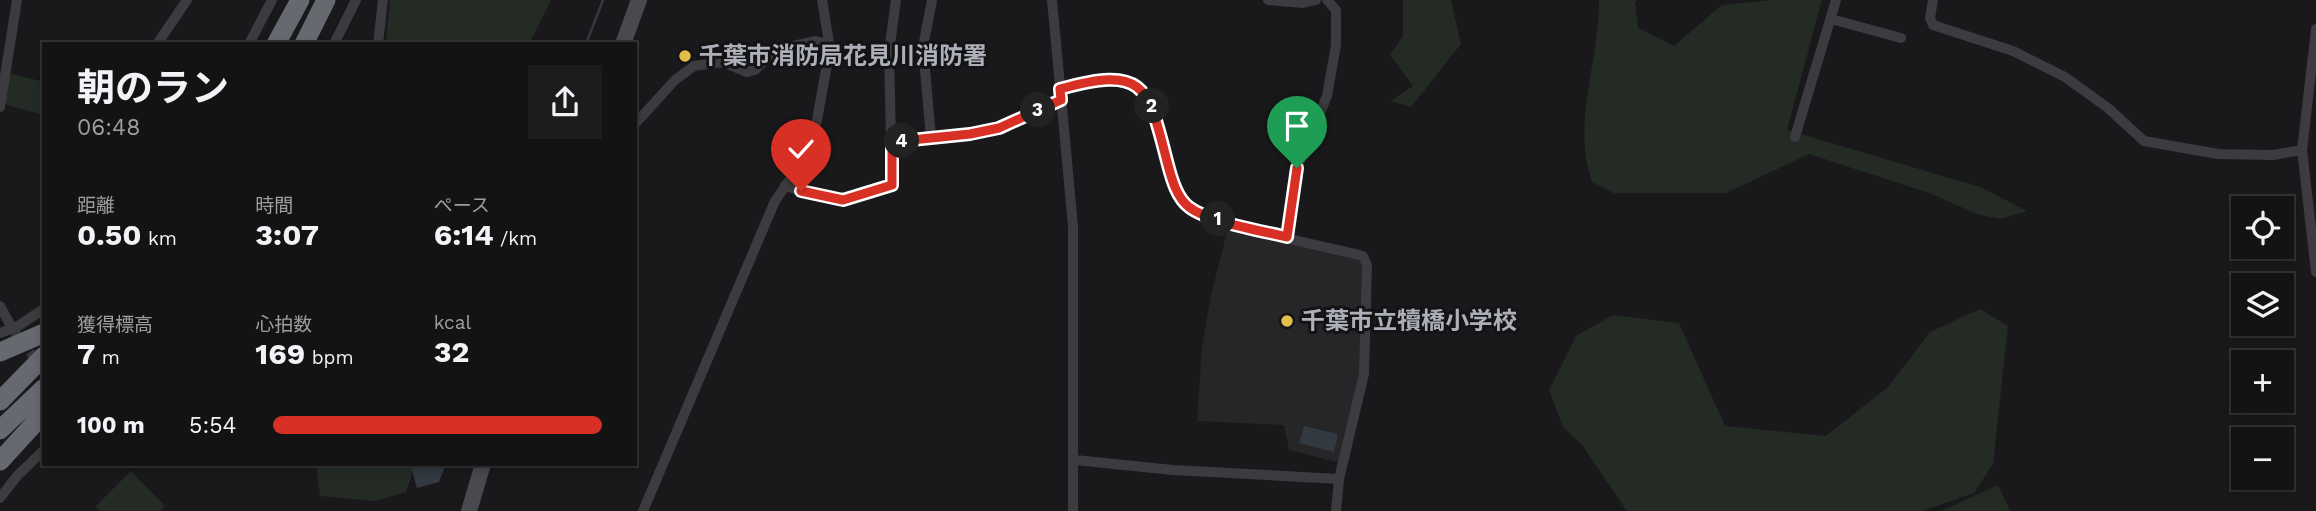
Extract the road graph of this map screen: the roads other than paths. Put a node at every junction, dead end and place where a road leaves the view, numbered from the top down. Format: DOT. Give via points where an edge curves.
graph roads {
  1 [pos="17,0"];
  2 [pos="187,0"];
  3 [pos="272,0"];
  4 [pos="300,0"];
  5 [pos="326,0"];
  6 [pos="356,0"];
  7 [pos="383,0"];
  8 [pos="639,0"];
  9 [pos="822,0"];
  10 [pos="897,0"];
  11 [pos="932,0"];
  12 [pos="1052,0"];
  13 [pos="1268,0"];
  14 [pos="1316,0"];
  15 [pos="1327,0"];
  16 [pos="1836,0"];
  17 [pos="1933,0"];
  18 [pos="1830,19"];
  19 [pos="2316,29"];
  20 [pos="1901,38"];
  21 [pos="158,42"];
  22 [pos="250,42"];
  23 [pos="277,42"];
  24 [pos="304,42"];
  25 [pos="335,42"];
  26 [pos="378,42"];
  27 [pos="624,42"];
  28 [pos="825,79"];
  29 [pos="2,82"];
  30 [pos="1061,95"];
  31 [pos="0,107"];
  32 [pos="637,122"];
  33 [pos="1795,137"];
  34 [pos="931,138"];
  35 [pos="892,142"];
  36 [pos="2316,148"];
  37 [pos="2302,149"];
  38 [pos="785,185"];
  39 [pos="1287,237"];
  40 [pos="2316,272"];
  41 [pos="0,306"];
  42 [pos="42,310"];
  43 [pos="12,328"];
  44 [pos="0,333"];
  45 [pos="42,334"];
  46 [pos="0,352"];
  47 [pos="42,358"];
  48 [pos="42,390"];
  49 [pos="0,401"];
  50 [pos="42,415"];
  51 [pos="0,430"];
  52 [pos="42,452"];
  53 [pos="1075,460"];
  54 [pos="0,461"];
  55 [pos="482,466"];
  56 [pos="1339,479"];
  57 [pos="0,498"];
  58 [pos="469,511"];
  59 [pos="643,511"];
  60 [pos="1073,511"];
  61 [pos="1336,511"];
  1 -- 29 [label="street"];
  2 -- 21 [label="street"];
  3 -- 22 [label="street"];
  4 -- 23 [label="highway"];
  5 -- 24 [label="highway"];
  6 -- 25 [label="street"];
  7 -- 26 [label="street"];
  8 -- 27 [label="street"];
  9 -- 28 [label="street" via="830,48"];
  10 -- 35 [label="street" via="890,52"];
  11 -- 34 [label="street" via="923,47"];
  12 -- 30 [label="street"];
  13 -- 14 [label="street"];
  15 -- 39 [label="street" via="1336,10 1336,45 1326,96 1297,168"];
  16 -- 18 [label="street"];
  17 -- 37 [label="street" via="1933,25 2013,51 2065,77 2144,141 2218,154 2273,155"];
  18 -- 20 [label="street"];
  18 -- 33 [label="street"];
  19 -- 37 [label="street"];
  28 -- 32 [label="street" via="822,43 816,41 775,50 755,70 746,72 723,62 694,66"];
  28 -- 38 [label="street" via="809,143"];
  29 -- 31 [label="street"];
  30 -- 34 [label="street" via="999,128"];
  30 -- 39 [label="street" via="1110,78 1139,86 1152,105 1170,176 1191,209"];
  30 -- 53 [label="street" via="1073,226"];
  34 -- 35 [label="street"];
  35 -- 38 [label="street" via="892,185 843,200"];
  36 -- 37 [label="street"];
  37 -- 40 [label="street"];
  38 -- 59 [label="street"];
  39 -- 56 [label="street" via="1363,256 1367,265 1364,374"];
  41 -- 43 [label="street"];
  42 -- 43 [label="street"];
  43 -- 44 [label="street"];
  45 -- 46 [label="highway"];
  47 -- 49 [label="highway"];
  48 -- 51 [label="highway"];
  50 -- 54 [label="highway"];
  52 -- 57 [label="street"];
  53 -- 56 [label="street"];
  53 -- 60 [label="street"];
  55 -- 58 [label="street"];
  56 -- 61 [label="street"];
}
